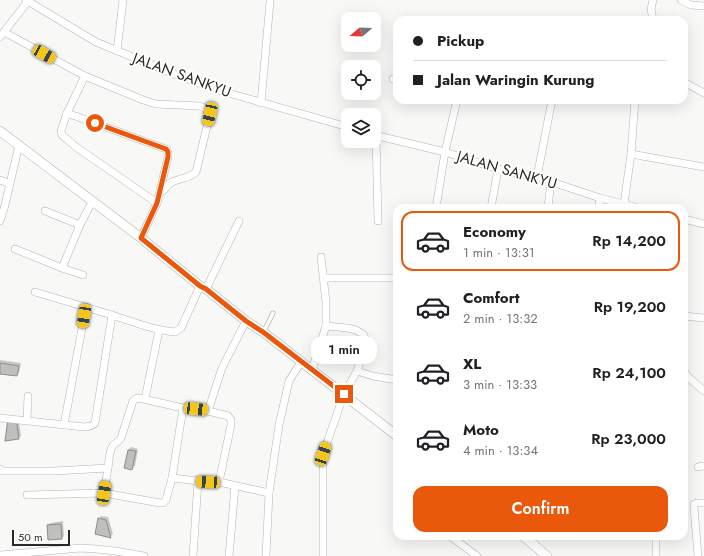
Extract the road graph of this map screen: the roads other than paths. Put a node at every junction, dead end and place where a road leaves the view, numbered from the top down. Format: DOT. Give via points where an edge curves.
graph roads {
  1 [pos="27,0"];
  2 [pos="123,0"];
  3 [pos="653,0"];
  4 [pos="681,0"];
  5 [pos="270,2"];
  6 [pos="704,6"];
  7 [pos="652,16"];
  8 [pos="2,35"];
  9 [pos="118,51"];
  10 [pos="85,76"];
  11 [pos="688,84"];
  12 [pos="704,93"];
  13 [pos="261,103"];
  14 [pos="456,104"];
  15 [pos="551,104"];
  16 [pos="635,104"];
  17 [pos="67,113"];
  18 [pos="341,125"];
  19 [pos="0,131"];
  20 [pos="381,136"];
  21 [pos="19,145"];
  22 [pos="375,148"];
  23 [pos="445,152"];
  24 [pos="631,154"];
  25 [pos="704,167"];
  26 [pos="498,169"];
  27 [pos="537,177"];
  28 [pos="0,180"];
  29 [pos="551,181"];
  30 [pos="10,184"];
  31 [pos="160,192"];
  32 [pos="600,198"];
  33 [pos="92,202"];
  34 [pos="157,203"];
  35 [pos="437,204"];
  36 [pos="492,204"];
  37 [pos="548,204"];
  38 [pos="599,204"];
  39 [pos="624,204"];
  40 [pos="45,211"];
  41 [pos="688,220"];
  42 [pos="0,221"];
  43 [pos="239,221"];
  44 [pos="378,222"];
  45 [pos="704,224"];
  46 [pos="80,225"];
  47 [pos="141,238"];
  48 [pos="15,249"];
  49 [pos="321,257"];
  50 [pos="62,268"];
  51 [pos="83,275"];
  52 [pos="324,278"];
  53 [pos="393,278"];
  54 [pos="203,288"];
  55 [pos="35,292"];
  56 [pos="86,307"];
  57 [pos="273,313"];
  58 [pos="112,315"];
  59 [pos="688,316"];
  60 [pos="704,318"];
  61 [pos="246,321"];
  62 [pos="326,326"];
  63 [pos="159,330"];
  64 [pos="263,332"];
  65 [pos="301,362"];
  66 [pos="312,370"];
  67 [pos="357,371"];
  68 [pos="688,377"];
  69 [pos="393,379"];
  70 [pos="704,391"];
  71 [pos="344,394"];
  72 [pos="28,396"];
  73 [pos="145,399"];
  74 [pos="183,408"];
  75 [pos="208,410"];
  76 [pos="0,418"];
  77 [pos="27,420"];
  78 [pos="64,425"];
  79 [pos="393,433"];
  80 [pos="108,468"];
  81 [pos="0,469"];
  82 [pos="172,478"];
  83 [pos="198,481"];
  84 [pos="219,482"];
  85 [pos="234,486"];
  86 [pos="104,493"];
  87 [pos="269,493"];
  88 [pos="27,495"];
  89 [pos="704,503"];
  90 [pos="455,540"];
  91 [pos="528,540"];
  92 [pos="656,540"];
  93 [pos="0,555"];
  94 [pos="473,555"];
  95 [pos="144,556"];
  96 [pos="193,556"];
  97 [pos="229,556"];
  98 [pos="266,556"];
  99 [pos="324,556"];
  100 [pos="547,556"];
  101 [pos="656,556"];
  102 [pos="698,556"];
  1 -- 8 [label="street"];
  1 -- 9 [label="street, JALAN SANKYU" via="96,42"];
  2 -- 9 [label="street"];
  3 -- 7 [label="street"];
  4 -- 6 [label="street" via="691,5"];
  5 -- 13 [label="street"];
  8 -- 10 [label="street"];
  9 -- 13 [label="street, JALAN SANKYU" via="174,74"];
  10 -- 17 [label="street"];
  10 -- 31 [label="street" via="156,104 200,106 210,114 196,172 169,184"];
  11 -- 12 [label="street"];
  13 -- 18 [label="street, JALAN SANKYU"];
  14 -- 23 [label="street"];
  15 -- 27 [label="street"];
  16 -- 24 [label="street"];
  17 -- 31 [label="street" via="166,149 168,157"];
  17 -- 34 [label="street" via="61,131 62,136"];
  19 -- 21 [label="street"];
  20 -- 23 [label="street, JALAN SANKYU"];
  21 -- 30 [label="street"];
  21 -- 33 [label="street"];
  22 -- 44 [label="street"];
  23 -- 26 [label="street, JALAN SANKYU"];
  23 -- 35 [label="street"];
  24 -- 25 [label="street"];
  24 -- 39 [label="street"];
  26 -- 27 [label="street, JALAN SANKYU"];
  26 -- 36 [label="street"];
  27 -- 29 [label="street, JALAN SANKYU"];
  28 -- 30 [label="street"];
  29 -- 32 [label="street, JALAN SANKYU"];
  29 -- 37 [label="street"];
  30 -- 42 [label="street"];
  31 -- 34 [label="street"];
  32 -- 38 [label="street"];
  32 -- 39 [label="street, JALAN SANKYU"];
  33 -- 46 [label="street"];
  33 -- 47 [label="street"];
  34 -- 47 [label="street"];
  40 -- 46 [label="street"];
  41 -- 45 [label="street"];
  43 -- 54 [label="street"];
  46 -- 50 [label="street"];
  47 -- 54 [label="street"];
  48 -- 50 [label="street"];
  49 -- 52 [label="street"];
  50 -- 51 [label="street"];
  52 -- 53 [label="street"];
  52 -- 62 [label="street"];
  54 -- 61 [label="street"];
  54 -- 63 [label="street" via="179,330"];
  55 -- 56 [label="street"];
  56 -- 58 [label="street"];
  56 -- 78 [label="street"];
  57 -- 64 [label="lane"];
  58 -- 63 [label="street"];
  58 -- 78 [label="street" via="95,423 84,427"];
  59 -- 60 [label="street"];
  61 -- 64 [label="street"];
  61 -- 75 [label="street" via="222,368"];
  62 -- 66 [label="street"];
  62 -- 67 [label="street" via="347,328 364,334 362,356"];
  63 -- 73 [label="street"];
  64 -- 65 [label="street"];
  65 -- 66 [label="street"];
  65 -- 87 [label="street" via="289,382 279,425"];
  66 -- 71 [label="street"];
  67 -- 69 [label="street"];
  67 -- 71 [label="street"];
  68 -- 70 [label="street"];
  71 -- 79 [label="street"];
  71 -- 99 [label="street" via="323,454"];
  72 -- 77 [label="street"];
  73 -- 74 [label="street"];
  73 -- 80 [label="street" via="134,398 121,438 112,447"];
  74 -- 75 [label="street"];
  74 -- 82 [label="street"];
  75 -- 84 [label="street" via="228,416 231,420"];
  76 -- 77 [label="street"];
  77 -- 78 [label="street"];
  80 -- 81 [label="street" via="54,471"];
  80 -- 86 [label="street"];
  82 -- 83 [label="street"];
  82 -- 86 [label="street" via="166,500 160,504"];
  83 -- 84 [label="street"];
  83 -- 96 [label="street"];
  84 -- 85 [label="street"];
  85 -- 87 [label="street"];
  85 -- 97 [label="street"];
  86 -- 88 [label="street"];
  87 -- 98 [label="street"];
  89 -- 102 [label="street" via="694,504"];
  90 -- 94 [label="street"];
  91 -- 100 [label="street"];
  92 -- 101 [label="street"];
  93 -- 95 [label="street" via="81,548"];
}
